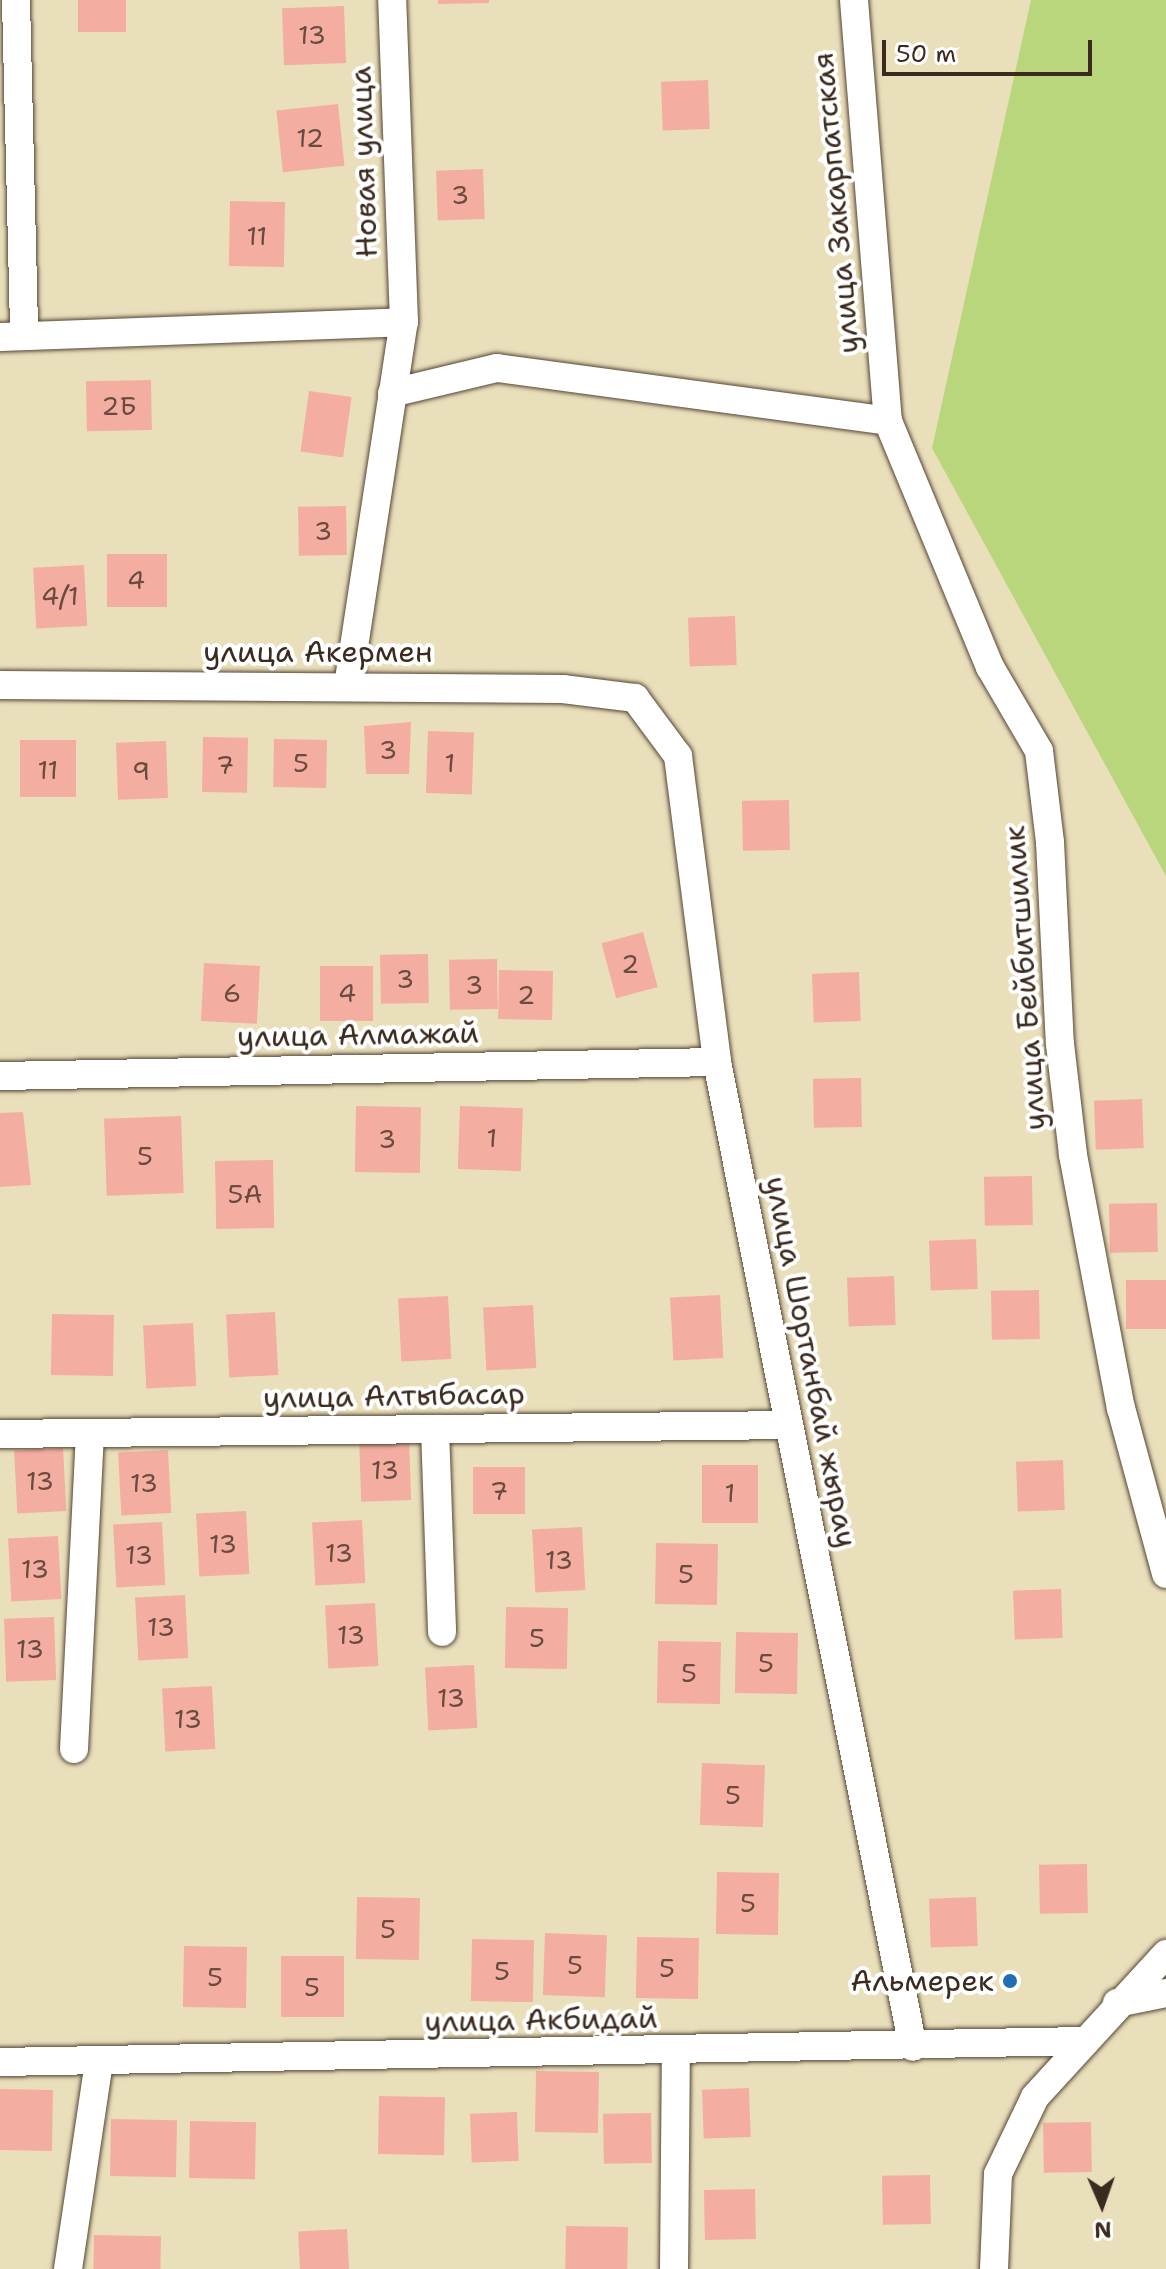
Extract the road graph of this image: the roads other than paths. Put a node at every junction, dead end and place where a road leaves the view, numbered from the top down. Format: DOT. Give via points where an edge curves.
graph roads {
  1 [pos="16,0"];
  2 [pos="392,0"];
  3 [pos="854,0"];
  4 [pos="404,322"];
  5 [pos="12,336"];
  6 [pos="392,393"];
  7 [pos="887,411"];
  8 [pos="0,685"];
  9 [pos="348,686"];
  10 [pos="635,698"];
  11 [pos="717,1062"];
  12 [pos="0,1076"];
  13 [pos="788,1425"];
  14 [pos="435,1429"];
  15 [pos="90,1433"];
  16 [pos="0,1434"];
  17 [pos="1166,1574"];
  18 [pos="442,1632"];
  19 [pos="74,1749"];
  20 [pos="1166,1954"];
  21 [pos="1166,1993"];
  22 [pos="1117,2003"];
  23 [pos="1083,2041"];
  24 [pos="913,2047"];
  25 [pos="676,2052"];
  26 [pos="0,2062"];
  27 [pos="99,2062"];
  28 [pos="68,2269"];
  29 [pos="674,2269"];
  30 [pos="994,2269"];
  1 -- 5 [label="street"];
  2 -- 4 [label="street, Новая улица"];
  3 -- 7 [label="street, улица Закарпатская"];
  4 -- 5 [label="street"];
  4 -- 6 [label="street, Новая улица"];
  6 -- 7 [label="street" via="497,368"];
  6 -- 9 [label="street, Новая улица"];
  7 -- 17 [label="street, улица Бейбитшилик" via="990,667 1039,751 1073,1155 1121,1408"];
  8 -- 9 [label="street, улица Акермен"];
  9 -- 10 [label="street, улица Акермен" via="563,689"];
  10 -- 11 [label="street, улица Шортанбай жырау" via="678,756"];
  11 -- 12 [label="street, улица Алмажай"];
  11 -- 13 [label="street, улица Шортанбай жырау"];
  13 -- 14 [label="street, улица Алтыбасар"];
  13 -- 24 [label="street, улица Шортанбай жырау"];
  14 -- 15 [label="street, улица Алтыбасар"];
  14 -- 18 [label="street"];
  15 -- 16 [label="street, улица Алтыбасар"];
  15 -- 19 [label="street"];
  20 -- 22 [label="street"];
  21 -- 22 [label="street"];
  22 -- 23 [label="street"];
  23 -- 24 [label="street, улица Акбидай"];
  23 -- 30 [label="street" via="1035,2097 998,2174"];
  24 -- 25 [label="street, улица Акбидай"];
  25 -- 27 [label="street, улица Акбидай"];
  25 -- 29 [label="street"];
  26 -- 27 [label="street, улица Акбидай"];
  27 -- 28 [label="street"];
}
